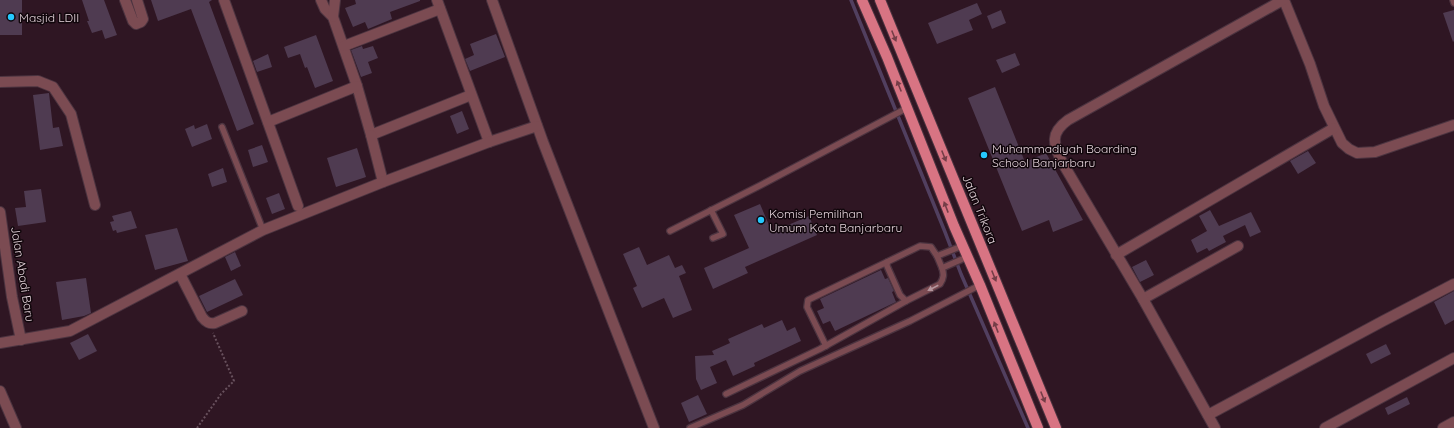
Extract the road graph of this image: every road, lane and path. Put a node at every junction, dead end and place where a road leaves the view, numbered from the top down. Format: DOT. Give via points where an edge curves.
graph roads {
  1 [pos="125,0"];
  2 [pos="137,0"];
  3 [pos="224,0"];
  4 [pos="321,0"];
  5 [pos="335,0"];
  6 [pos="492,0"];
  7 [pos="862,0"];
  8 [pos="880,0"];
  9 [pos="1283,0"];
  10 [pos="1453,0"];
  11 [pos="1454,3"];
  12 [pos="438,5"];
  13 [pos="333,17"];
  14 [pos="344,46"];
  15 [pos="0,82"];
  16 [pos="357,86"];
  17 [pos="471,95"];
  18 [pos="906,108"];
  19 [pos="268,122"];
  20 [pos="1454,125"];
  21 [pos="537,126"];
  22 [pos="222,127"];
  23 [pos="1334,128"];
  24 [pos="371,135"];
  25 [pos="489,142"];
  26 [pos="383,182"];
  27 [pos="95,205"];
  28 [pos="298,206"];
  29 [pos="711,210"];
  30 [pos="0,212"];
  31 [pos="263,230"];
  32 [pos="670,231"];
  33 [pos="713,238"];
  34 [pos="962,246"];
  35 [pos="1238,246"];
  36 [pos="1116,255"];
  37 [pos="937,256"];
  38 [pos="967,257"];
  39 [pos="887,262"];
  40 [pos="942,268"];
  41 [pos="180,274"];
  42 [pos="1454,284"];
  43 [pos="980,285"];
  44 [pos="1143,299"];
  45 [pos="906,301"];
  46 [pos="242,311"];
  47 [pos="208,323"];
  48 [pos="21,340"];
  49 [pos="1020,341"];
  50 [pos="0,343"];
  51 [pos="826,346"];
  52 [pos="1004,348"];
  53 [pos="1454,358"];
  54 [pos="0,391"];
  55 [pos="726,394"];
  56 [pos="1208,415"];
  57 [pos="1454,422"];
  58 [pos="16,428"];
  59 [pos="197,428"];
  60 [pos="654,428"];
  61 [pos="690,428"];
  62 [pos="1038,428"];
  63 [pos="1056,428"];
  64 [pos="1215,428"];
  65 [pos="1325,428"];
  66 [pos="1443,428"];
  1 -- 2 [label="street" via="136,24 143,18"];
  3 -- 19 [label="street"];
  4 -- 13 [label="street"];
  5 -- 13 [label="street"];
  6 -- 21 [label="street"];
  18 -- 7 [label="main road, one-way"];
  8 -- 49 [label="main road, Jalan Trikora, one-way"];
  9 -- 23 [label="street"];
  9 -- 36 [label="street" via="1068,120 1056,131 1055,143 1062,162"];
  10 -- 11 [label="lane"];
  12 -- 14 [label="street"];
  12 -- 17 [label="street"];
  13 -- 14 [label="street"];
  14 -- 16 [label="street"];
  15 -- 27 [label="street" via="38,81 53,87 71,114"];
  16 -- 19 [label="street"];
  16 -- 24 [label="street"];
  17 -- 24 [label="street"];
  17 -- 25 [label="street"];
  18 -- 29 [label="lane"];
  34 -- 18 [label="main road, one-way"];
  19 -- 28 [label="street"];
  20 -- 23 [label="street" via="1375,152 1363,153 1357,153 1342,143"];
  21 -- 25 [label="street"];
  21 -- 60 [label="street"];
  22 -- 31 [label="lane"];
  23 -- 36 [label="street"];
  24 -- 26 [label="street"];
  25 -- 26 [label="street"];
  26 -- 31 [label="street"];
  29 -- 32 [label="lane"];
  29 -- 33 [label="lane" via="722,234"];
  30 -- 48 [label="street, Jalan Abadi Baru"];
  31 -- 41 [label="street"];
  34 -- 37 [label="lane"];
  34 -- 38 [label="main road"];
  35 -- 44 [label="street"];
  36 -- 44 [label="street"];
  37 -- 39 [label="lane" via="931,247 920,246"];
  37 -- 40 [label="lane"];
  38 -- 40 [label="lane"];
  38 -- 43 [label="main road"];
  39 -- 45 [label="lane" via="900,295"];
  39 -- 51 [label="lane" via="808,300 807,307"];
  40 -- 45 [label="lane, one-way" via="944,274 940,284"];
  41 -- 47 [label="street" via="202,318"];
  41 -- 48 [label="street" via="70,331"];
  42 -- 56 [label="street"];
  52 -- 43 [label="main road, one-way"];
  43 -- 61 [label="lane" via="910,321 800,371 743,405"];
  44 -- 56 [label="street"];
  45 -- 51 [label="lane"];
  46 -- 47 [label="street" via="215,323"];
  47 -- 59 [label="path" via="234,382 221,394"];
  48 -- 50 [label="street"];
  49 -- 52 [label="main road"];
  49 -- 63 [label="main road, Jalan Trikora, one-way"];
  51 -- 55 [label="lane"];
  52 -- 62 [label="main road"];
  53 -- 65 [label="street"];
  54 -- 58 [label="street"];
  56 -- 64 [label="street"];
  57 -- 66 [label="street"];
}
